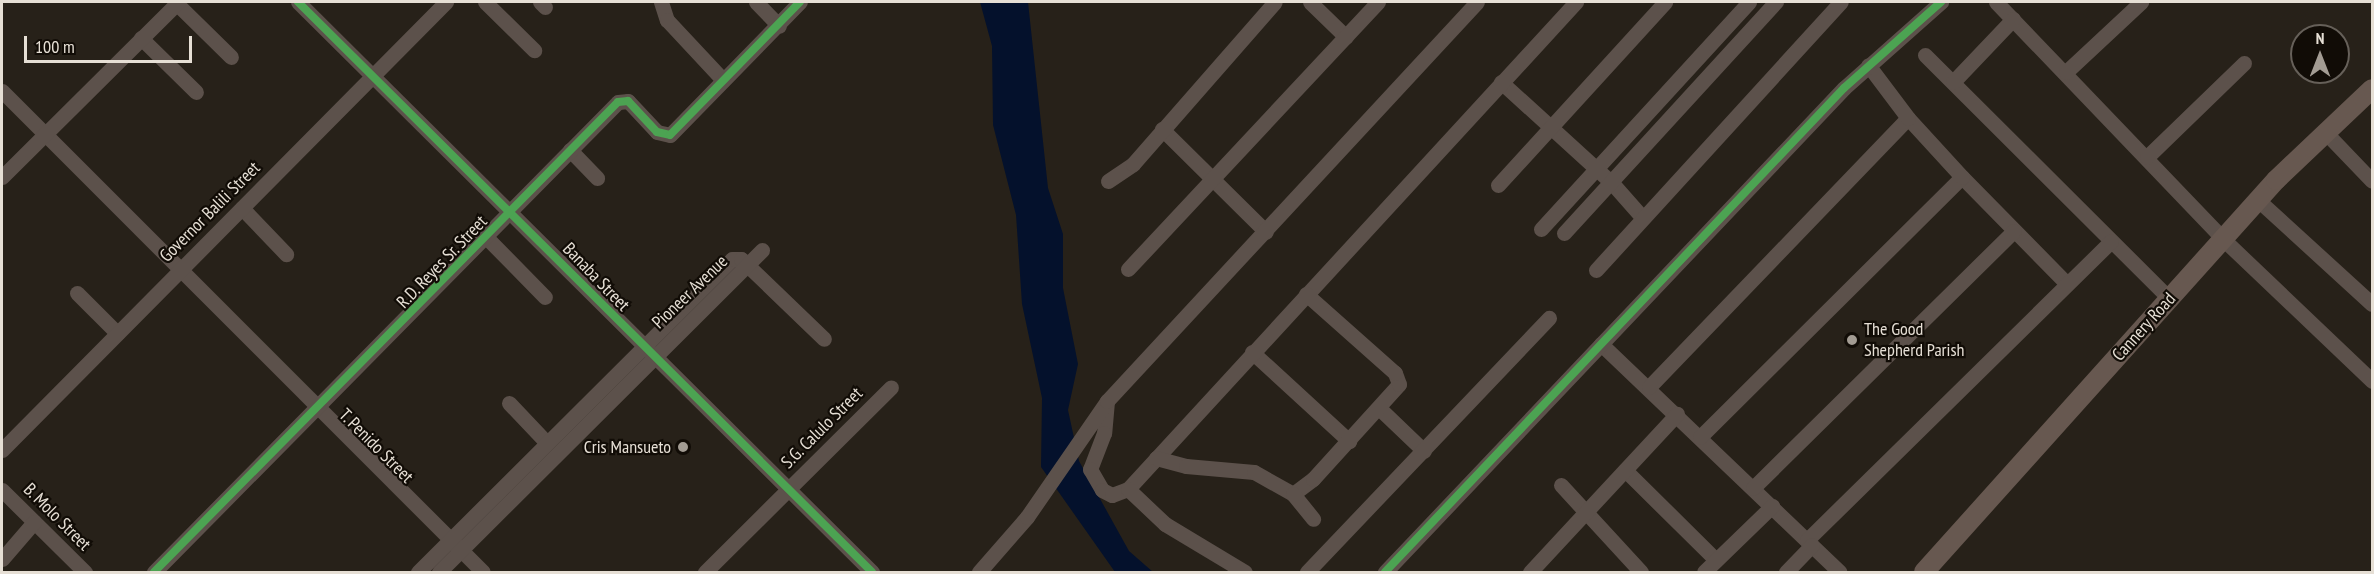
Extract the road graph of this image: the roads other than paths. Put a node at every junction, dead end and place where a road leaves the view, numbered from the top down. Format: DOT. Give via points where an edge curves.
graph roads {
  1 [pos="177,2"];
  2 [pos="298,2"];
  3 [pos="446,2"];
  4 [pos="485,2"];
  5 [pos="661,2"];
  6 [pos="756,2"];
  7 [pos="800,2"];
  8 [pos="1275,2"];
  9 [pos="1310,2"];
  10 [pos="1378,2"];
  11 [pos="1477,2"];
  12 [pos="1576,2"];
  13 [pos="1665,2"];
  14 [pos="1749,2"];
  15 [pos="1776,2"];
  16 [pos="1841,2"];
  17 [pos="1941,2"];
  18 [pos="1996,2"];
  19 [pos="2141,2"];
  20 [pos="2013,19"];
  21 [pos="779,26"];
  22 [pos="1346,37"];
  23 [pos="141,38"];
  24 [pos="534,50"];
  25 [pos="1925,55"];
  26 [pos="231,57"];
  27 [pos="2244,63"];
  28 [pos="1868,65"];
  29 [pos="2066,72"];
  30 [pos="372,76"];
  31 [pos="723,80"];
  32 [pos="1501,82"];
  33 [pos="1953,82"];
  34 [pos="2373,89"];
  35 [pos="2,91"];
  36 [pos="196,92"];
  37 [pos="1908,118"];
  38 [pos="1551,126"];
  39 [pos="1162,129"];
  40 [pos="2326,133"];
  41 [pos="44,134"];
  42 [pos="570,150"];
  43 [pos="2147,157"];
  44 [pos="1598,170"];
  45 [pos="2,177"];
  46 [pos="1962,177"];
  47 [pos="597,178"];
  48 [pos="1108,181"];
  49 [pos="1213,181"];
  50 [pos="2373,181"];
  51 [pos="1612,183"];
  52 [pos="1497,185"];
  53 [pos="2258,200"];
  54 [pos="242,208"];
  55 [pos="512,211"];
  56 [pos="1642,217"];
  57 [pos="1541,229"];
  58 [pos="2014,231"];
  59 [pos="1266,232"];
  60 [pos="1564,233"];
  61 [pos="486,237"];
  62 [pos="2223,239"];
  63 [pos="2111,241"];
  64 [pos="762,250"];
  65 [pos="286,254"];
  66 [pos="746,264"];
  67 [pos="1128,270"];
  68 [pos="1596,270"];
  69 [pos="180,271"];
  70 [pos="2067,284"];
  71 [pos="77,293"];
  72 [pos="1306,294"];
  73 [pos="545,297"];
  74 [pos="2170,299"];
  75 [pos="2373,304"];
  76 [pos="1549,318"];
  77 [pos="117,333"];
  78 [pos="824,339"];
  79 [pos="1601,344"];
  80 [pos="648,352"];
  81 [pos="1252,352"];
  82 [pos="2373,381"];
  83 [pos="891,387"];
  84 [pos="1649,387"];
  85 [pos="1107,401"];
  86 [pos="509,403"];
  87 [pos="1379,408"];
  88 [pos="319,410"];
  89 [pos="1677,414"];
  90 [pos="1700,436"];
  91 [pos="1348,441"];
  92 [pos="547,443"];
  93 [pos="2,450"];
  94 [pos="1424,451"];
  95 [pos="1156,458"];
  96 [pos="1625,470"];
  97 [pos="1561,485"];
  98 [pos="1753,488"];
  99 [pos="1128,489"];
  100 [pos="2,490"];
  101 [pos="789,490"];
  102 [pos="1293,494"];
  103 [pos="1772,506"];
  104 [pos="1586,513"];
  105 [pos="1312,519"];
  106 [pos="34,522"];
  107 [pos="1809,542"];
  108 [pos="455,545"];
  109 [pos="2,558"];
  110 [pos="1716,560"];
  111 [pos="1630,569"];
  112 [pos="85,573"];
  113 [pos="154,573"];
  114 [pos="418,573"];
  115 [pos="439,573"];
  116 [pos="483,573"];
  117 [pos="705,573"];
  118 [pos="872,573"];
  119 [pos="979,573"];
  120 [pos="1245,573"];
  121 [pos="1307,573"];
  122 [pos="1385,573"];
  123 [pos="1530,573"];
  124 [pos="1704,573"];
  125 [pos="1786,573"];
  126 [pos="1840,573"];
  127 [pos="1924,573"];
  1 -- 23 [label="street"];
  1 -- 26 [label="street"];
  2 -- 30 [label="street, Banaba Street"];
  3 -- 30 [label="street, Governor Balili Street"];
  4 -- 24 [label="street"];
  5 -- 31 [label="street" via="667,20"];
  6 -- 21 [label="street"];
  7 -- 21 [label="street"];
  8 -- 39 [label="street"];
  9 -- 22 [label="street"];
  10 -- 22 [label="street"];
  11 -- 59 [label="street"];
  12 -- 32 [label="street"];
  13 -- 38 [label="street"];
  14 -- 44 [label="street"];
  15 -- 51 [label="street"];
  16 -- 56 [label="street"];
  17 -- 28 [label="street"];
  18 -- 20 [label="street"];
  19 -- 29 [label="street"];
  20 -- 29 [label="street"];
  20 -- 33 [label="street"];
  21 -- 31 [label="street"];
  22 -- 49 [label="street"];
  23 -- 36 [label="street"];
  23 -- 41 [label="street"];
  25 -- 33 [label="street"];
  27 -- 43 [label="street"];
  28 -- 37 [label="street"];
  28 -- 79 [label="street"];
  29 -- 43 [label="street"];
  30 -- 54 [label="street, Governor Balili Street"];
  30 -- 55 [label="street, Banaba Street"];
  31 -- 42 [label="street, R.D. Reyes Sr. Street" via="667,136 657,132 623,100"];
  32 -- 38 [label="street"];
  32 -- 72 [label="street"];
  33 -- 63 [label="street"];
  34 -- 40 [label="main road, Cannery Road"];
  35 -- 41 [label="street, T. Penido Street"];
  37 -- 46 [label="street"];
  37 -- 84 [label="street"];
  38 -- 44 [label="street"];
  38 -- 52 [label="street"];
  39 -- 48 [label="street" via="1125,172"];
  39 -- 49 [label="street"];
  40 -- 50 [label="street"];
  40 -- 53 [label="main road, Cannery Road"];
  41 -- 45 [label="street"];
  41 -- 69 [label="street, T. Penido Street"];
  42 -- 47 [label="street"];
  42 -- 55 [label="street, R.D. Reyes Sr. Street"];
  43 -- 62 [label="street"];
  44 -- 51 [label="street"];
  44 -- 57 [label="street"];
  46 -- 58 [label="street"];
  46 -- 90 [label="street"];
  49 -- 59 [label="street"];
  49 -- 67 [label="street"];
  51 -- 56 [label="street"];
  51 -- 60 [label="street"];
  53 -- 62 [label="main road, Cannery Road"];
  53 -- 75 [label="street"];
  54 -- 65 [label="street"];
  54 -- 69 [label="street, Governor Balili Street"];
  55 -- 61 [label="street, R.D. Reyes Sr. Street"];
  55 -- 80 [label="street, Banaba Street"];
  56 -- 68 [label="street"];
  58 -- 70 [label="street"];
  58 -- 98 [label="street"];
  59 -- 85 [label="street"];
  61 -- 73 [label="street"];
  61 -- 88 [label="street, R.D. Reyes Sr. Street"];
  62 -- 74 [label="main road, Cannery Road"];
  62 -- 82 [label="street"];
  63 -- 70 [label="street"];
  63 -- 74 [label="street"];
  64 -- 66 [label="street"];
  66 -- 78 [label="street"];
  66 -- 80 [label="street, Pioneer Avenue" via="737,258 730,260"];
  69 -- 77 [label="street, Governor Balili Street"];
  69 -- 88 [label="street, T. Penido Street"];
  70 -- 107 [label="street"];
  71 -- 77 [label="street"];
  72 -- 81 [label="street"];
  72 -- 87 [label="street" via="1395,373 1399,384"];
  74 -- 127 [label="main road, Cannery Road"];
  76 -- 94 [label="street"];
  77 -- 93 [label="street, Governor Balili Street"];
  79 -- 84 [label="street"];
  79 -- 122 [label="street"];
  80 -- 92 [label="street, Pioneer Avenue"];
  80 -- 101 [label="street, Banaba Street"];
  80 -- 108 [label="street, Pioneer Avenue"];
  81 -- 91 [label="street"];
  81 -- 95 [label="street"];
  83 -- 101 [label="street, S.G. Calulo Street"];
  84 -- 89 [label="street"];
  85 -- 99 [label="street" via="1104,433 1090,469 1107,493"];
  85 -- 119 [label="street" via="1027,517"];
  86 -- 92 [label="street"];
  87 -- 91 [label="street"];
  87 -- 94 [label="street"];
  88 -- 108 [label="street, T. Penido Street"];
  88 -- 113 [label="street, R.D. Reyes Sr. Street"];
  89 -- 90 [label="street"];
  89 -- 96 [label="street"];
  90 -- 98 [label="street"];
  91 -- 102 [label="street" via="1313,479"];
  92 -- 108 [label="street, Pioneer Avenue"];
  94 -- 121 [label="street"];
  95 -- 99 [label="street"];
  95 -- 102 [label="street" via="1168,464 1254,472"];
  96 -- 104 [label="street"];
  96 -- 110 [label="street"];
  97 -- 104 [label="street"];
  98 -- 103 [label="street"];
  99 -- 120 [label="street" via="1165,524"];
  100 -- 106 [label="street, B. Molo Street"];
  101 -- 117 [label="street, S.G. Calulo Street"];
  101 -- 118 [label="street, Banaba Street"];
  102 -- 105 [label="street"];
  103 -- 107 [label="street"];
  103 -- 110 [label="street"];
  104 -- 111 [label="street"];
  104 -- 123 [label="street"];
  106 -- 109 [label="street"];
  106 -- 112 [label="street, B. Molo Street"];
  107 -- 125 [label="street"];
  107 -- 126 [label="street"];
  108 -- 114 [label="street, Pioneer Avenue"];
  108 -- 115 [label="street, Pioneer Avenue"];
  108 -- 116 [label="street, T. Penido Street"];
  110 -- 124 [label="street"];
}
